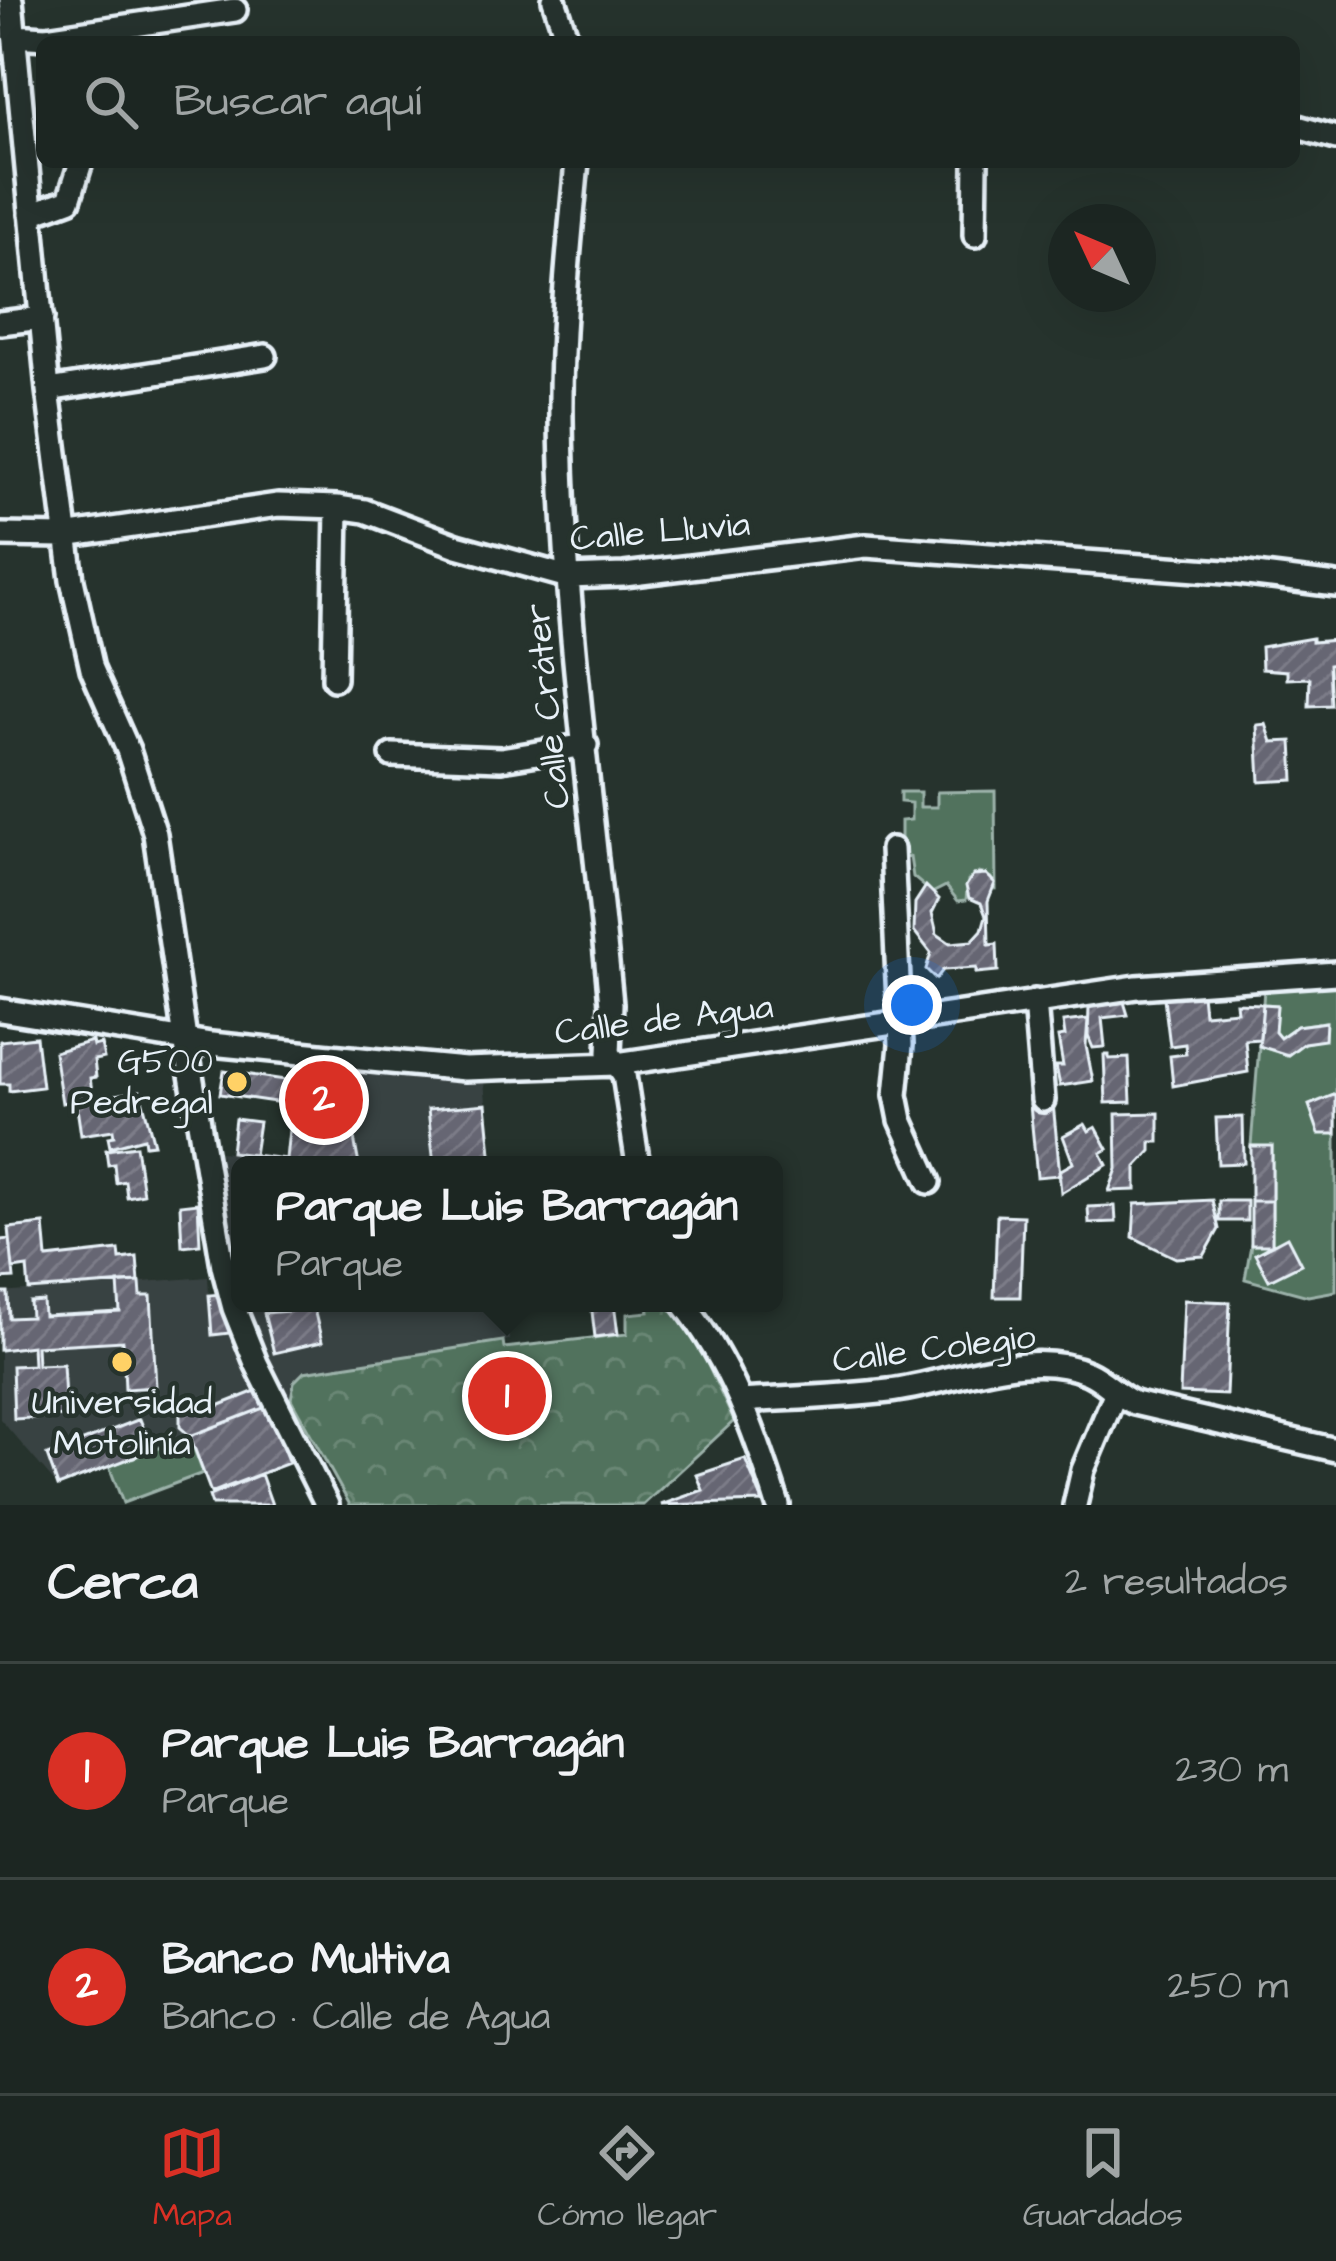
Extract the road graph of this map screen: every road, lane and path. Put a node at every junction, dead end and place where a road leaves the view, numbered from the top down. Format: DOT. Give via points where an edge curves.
graph roads {
  1 [pos="11,0"];
  2 [pos="554,0"];
  3 [pos="235,10"];
  4 [pos="14,36"];
  5 [pos="60,36"];
  6 [pos="566,36"];
  7 [pos="36,37"];
  8 [pos="24,115"];
  9 [pos="0,117"];
  10 [pos="1300,128"];
  11 [pos="1336,138"];
  12 [pos="79,168"];
  13 [pos="576,168"];
  14 [pos="976,168"];
  15 [pos="31,214"];
  16 [pos="975,235"];
  17 [pos="42,318"];
  18 [pos="0,323"];
  19 [pos="265,356"];
  20 [pos="48,389"];
  21 [pos="337,506"];
  22 [pos="0,536"];
  23 [pos="64,536"];
  24 [pos="568,578"];
  25 [pos="1336,585"];
  26 [pos="334,679"];
  27 [pos="586,745"];
  28 [pos="392,754"];
  29 [pos="892,849"];
  30 [pos="1336,973"];
  31 [pos="1035,1001"];
  32 [pos="0,1010"];
  33 [pos="899,1022"];
  34 [pos="185,1039"];
  35 [pos="617,1064"];
  36 [pos="1043,1100"];
  37 [pos="637,1156"];
  38 [pos="929,1183"];
  39 [pos="231,1297"];
  40 [pos="236,1312"];
  41 [pos="690,1312"];
  42 [pos="1114,1394"];
  43 [pos="741,1401"];
  44 [pos="1336,1450"];
  45 [pos="327,1505"];
  46 [pos="778,1505"];
  47 [pos="1075,1505"];
  1 -- 4 [label="street"];
  2 -- 6 [label="street"];
  3 -- 5 [label="street"];
  4 -- 7 [label="street"];
  4 -- 8 [label="street"];
  8 -- 9 [label="street"];
  8 -- 15 [label="street"];
  10 -- 11 [label="street"];
  12 -- 15 [label="street" via="69,200"];
  13 -- 24 [label="street, Calle Cráter" via="561,418"];
  14 -- 16 [label="street"];
  15 -- 17 [label="street"];
  17 -- 18 [label="street"];
  17 -- 20 [label="street"];
  19 -- 20 [label="street"];
  20 -- 23 [label="street"];
  21 -- 23 [label="street, Calle Lluvia" via="278,505"];
  21 -- 24 [label="street, Calle Lluvia"];
  21 -- 26 [label="street"];
  22 -- 23 [label="street, Calle Lluvia"];
  23 -- 34 [label="street" via="92,669 155,834"];
  24 -- 25 [label="street, Calle Lluvia" via="866,546"];
  24 -- 27 [label="street, Calle Cráter"];
  27 -- 28 [label="street" via="501,759"];
  27 -- 35 [label="street, Calle Cráter" via="609,1053"];
  29 -- 33 [label="street"];
  30 -- 31 [label="street, Calle de Agua"];
  31 -- 33 [label="street, Calle de Agua"];
  31 -- 36 [label="street"];
  32 -- 34 [label="street, Calle de Agua"];
  33 -- 35 [label="street, Calle de Agua"];
  33 -- 38 [label="street" via="898,1108"];
  34 -- 35 [label="street, Calle de Agua" via="465,1069"];
  34 -- 39 [label="street"];
  35 -- 37 [label="street, Calle Cráter"];
  40 -- 45 [label="street"];
  41 -- 43 [label="street"];
  42 -- 43 [label="street, Calle Colegio" via="1089,1373 1043,1365 892,1391"];
  42 -- 44 [label="street, Calle Colegio"];
  42 -- 47 [label="street"];
  43 -- 46 [label="street"];
}
